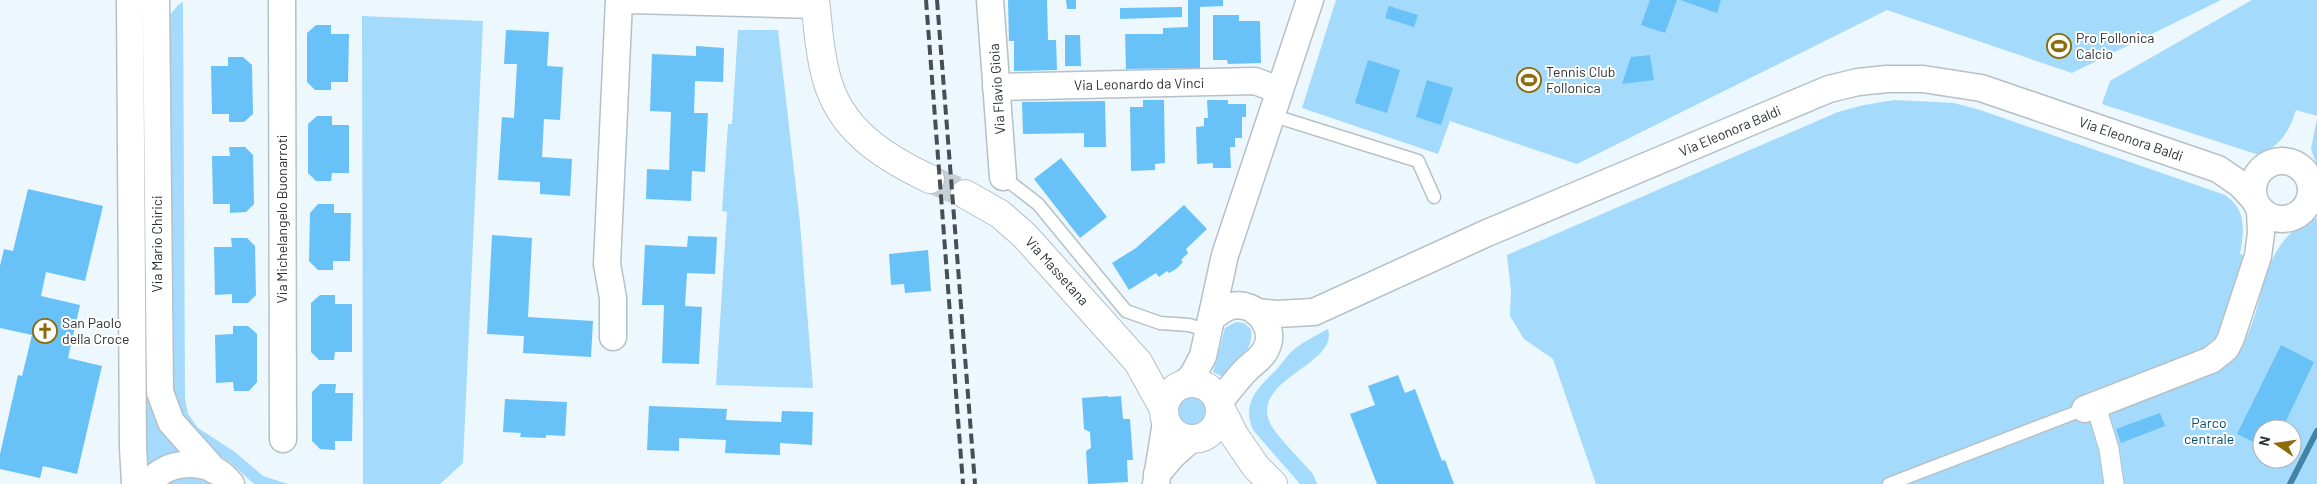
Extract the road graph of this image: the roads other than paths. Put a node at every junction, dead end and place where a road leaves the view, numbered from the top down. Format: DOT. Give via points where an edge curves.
graph roads {
  1 [pos="130,0"];
  2 [pos="156,0"];
  3 [pos="282,0"];
  4 [pos="619,0"];
  5 [pos="631,0"];
  6 [pos="990,0"];
  7 [pos="1310,0"];
  8 [pos="815,2"];
  9 [pos="996,87"];
  10 [pos="1275,102"];
  11 [pos="2263,168"];
  12 [pos="2218,169"];
  13 [pos="1003,177"];
  14 [pos="930,179"];
  15 [pos="964,194"];
  16 [pos="1434,197"];
  17 [pos="2257,204"];
  18 [pos="2291,218"];
  19 [pos="1231,237"];
  20 [pos="2258,256"];
  21 [pos="1250,309"];
  22 [pos="1314,312"];
  23 [pos="1210,326"];
  24 [pos="613,338"];
  25 [pos="1266,350"];
  26 [pos="1138,362"];
  27 [pos="1184,385"];
  28 [pos="1219,405"];
  29 [pos="2090,408"];
  30 [pos="1165,416"];
  31 [pos="283,439"];
  32 [pos="1194,439"];
  33 [pos="1156,479"];
  34 [pos="1267,479"];
  35 [pos="227,480"];
  36 [pos="135,484"];
  37 [pos="148,484"];
  38 [pos="1889,484"];
  39 [pos="2114,484"];
  1 -- 36 [label="street, Via Mario Chirici"];
  2 -- 35 [label="street, Via Mario Chirici" via="160,392 171,422"];
  3 -- 31 [label="street, Via Michelangelo Buonarroti"];
  4 -- 24 [label="street" via="607,264 613,298"];
  5 -- 8 [label="street"];
  6 -- 9 [label="street, Via Flavio Gioia"];
  7 -- 10 [label="street"];
  8 -- 14 [label="main road" via="825,75 841,113 876,150"];
  9 -- 10 [label="street, Via Leonardo da Vinci" via="1255,81"];
  9 -- 13 [label="street, Via Flavio Gioia"];
  10 -- 16 [label="lane" via="1418,161"];
  10 -- 19 [label="street"];
  11 -- 12 [label="street, Via Eleonora Baldi"];
  11 -- 17 [label="street" via="2253,188"];
  11 -- 18 [label="street" via="2284,161 2304,171 2311,191 2308,202"];
  12 -- 17 [label="street, Via Eleonora Baldi" via="2240,184"];
  12 -- 22 [label="street, Via Eleonora Baldi" via="1981,88 1923,79 1858,82 1829,89 1487,233"];
  13 -- 23 [label="lane" via="1038,204 1126,311 1160,323 1200,328"];
  15 -- 26 [label="main road, Via Massetana" via="1000,214 1025,236"];
  17 -- 18 [label="street" via="2269,216"];
  17 -- 20 [label="street" via="2261,233"];
  18 -- 20 [label="street"];
  19 -- 21 [label="street" via="1234,283"];
  19 -- 23 [label="street"];
  20 -- 29 [label="street" via="2231,338 2218,355"];
  21 -- 22 [label="street, Via Eleonora Baldi" via="1282,314"];
  21 -- 23 [label="street" via="1226,308"];
  21 -- 25 [label="street" via="1264,320 1270,334"];
  22 -- 25 [label="street"];
  23 -- 27 [label="street" via="1201,360"];
  25 -- 28 [label="street"];
  26 -- 27 [label="main road, Via Massetana"];
  26 -- 30 [label="main road, Via Massetana"];
  27 -- 28 [label="main road, Via Massetana" via="1195,383 1204,386"];
  27 -- 30 [label="main road" via="1171,393"];
  28 -- 32 [label="main road" via="1217,424 1212,431"];
  28 -- 34 [label="main road, Via Massetana" via="1234,435"];
  29 -- 38 [label="lane"];
  29 -- 39 [label="street" via="2109,449"];
  30 -- 32 [label="main road, Via Massetana" via="1176,434"];
  30 -- 33 [label="street"];
  32 -- 33 [label="street" via="1176,452"];
  32 -- 34 [label="main road, Via Massetana" via="1226,451"];
  35 -- 37 [label="street, Via Mario Chirici" via="196,464 176,465 158,474"];
}
